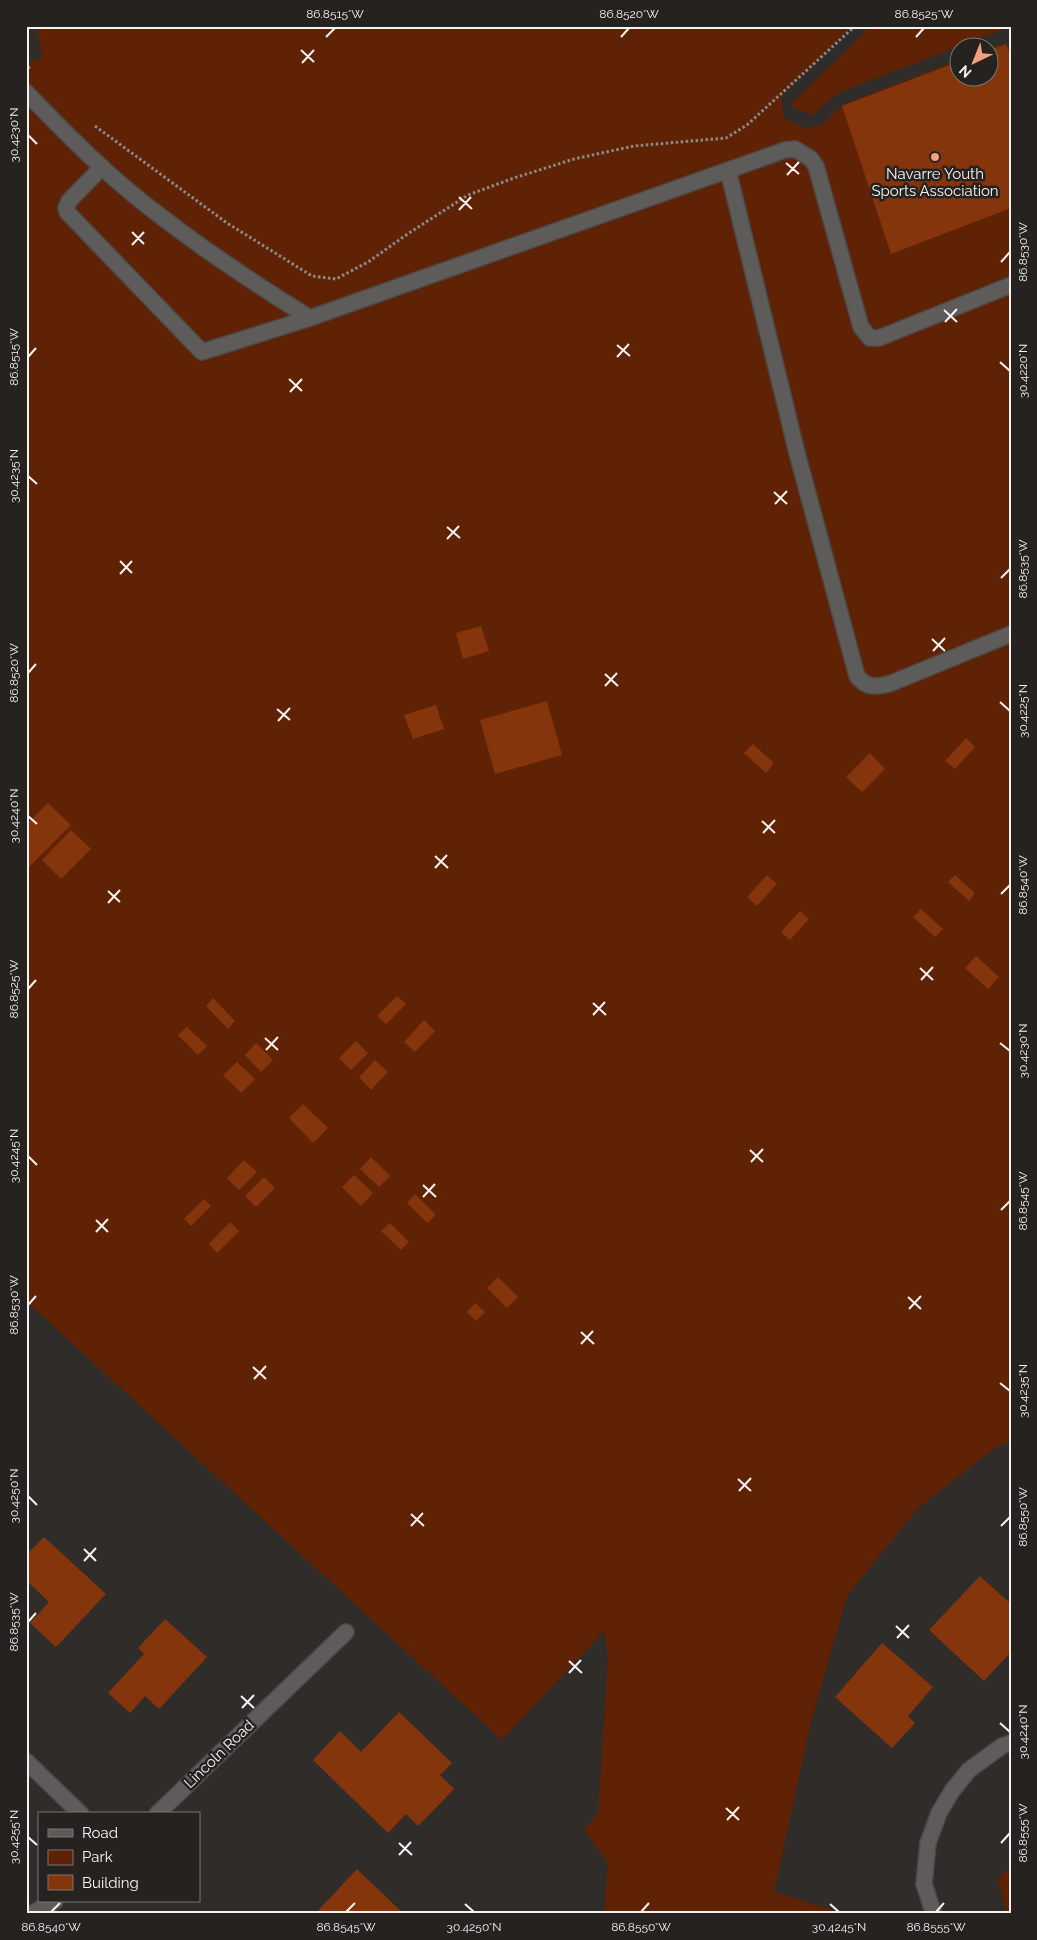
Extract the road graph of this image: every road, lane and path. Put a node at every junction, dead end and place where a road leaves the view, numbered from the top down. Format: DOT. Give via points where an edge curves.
graph roads {
  1 [pos="855,26"];
  2 [pos="26,62"];
  3 [pos="32,74"];
  4 [pos="26,92"];
  5 [pos="91,123"];
  6 [pos="102,167"];
  7 [pos="728,170"];
  8 [pos="1011,285"];
  9 [pos="310,318"];
  10 [pos="1011,634"];
  11 [pos="346,1632"];
  12 [pos="1011,1743"];
  13 [pos="26,1760"];
  14 [pos="79,1812"];
  15 [pos="159,1812"];
  16 [pos="53,1902"];
  17 [pos="31,1914"];
  18 [pos="934,1914"];
  1 -- 5 [label="path" via="747,125 726,138 634,146 574,159 514,178 468,195 368,262 336,278 312,276 234,228"];
  2 -- 3 [label="path"];
  4 -- 6 [label="street"];
  6 -- 9 [label="street" via="162,218"];
  6 -- 9 [label="street" via="69,201 67,212 202,352"];
  7 -- 8 [label="street" via="785,150 795,149 811,159 816,166 861,327 870,338 879,338"];
  7 -- 9 [label="street"];
  7 -- 10 [label="street" via="856,676 869,686 889,684"];
  11 -- 15 [label="street, Lincoln Road"];
  12 -- 18 [label="street" via="969,1770 939,1813 928,1843 924,1884"];
  13 -- 14 [label="street"];
  16 -- 17 [label="street"];
}
